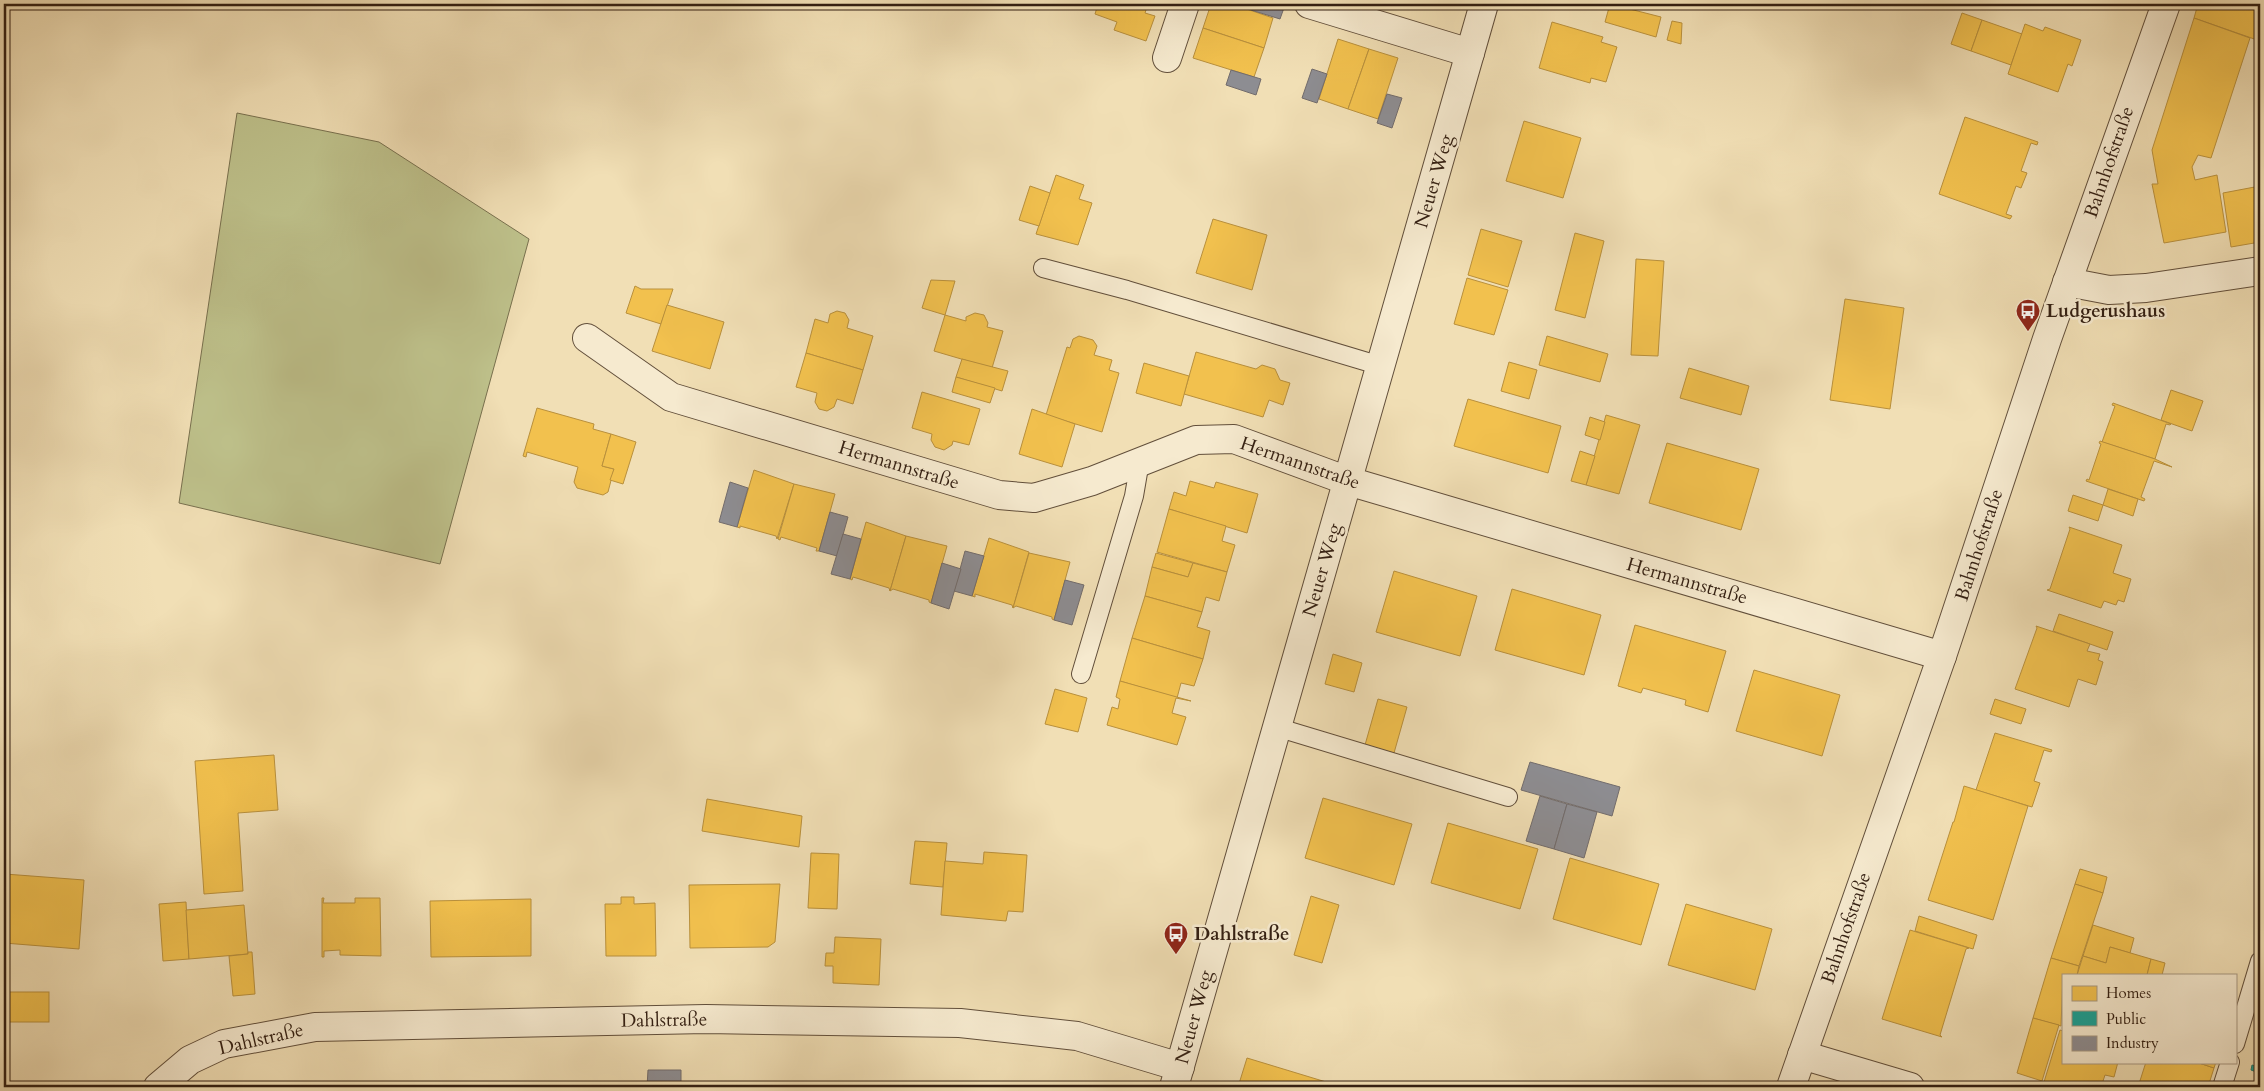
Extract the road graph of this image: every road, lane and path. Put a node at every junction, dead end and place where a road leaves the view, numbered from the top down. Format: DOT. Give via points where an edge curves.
graph roads {
  1 [pos="1185,4"];
  2 [pos="1309,4"];
  3 [pos="1484,4"];
  4 [pos="2166,4"];
  5 [pos="1470,54"];
  6 [pos="1167,58"];
  7 [pos="1044,268"];
  8 [pos="2260,271"];
  9 [pos="2067,282"];
  10 [pos="587,338"];
  11 [pos="1381,366"];
  12 [pos="1140,461"];
  13 [pos="1348,481"];
  14 [pos="1942,656"];
  15 [pos="1081,674"];
  16 [pos="1276,727"];
  17 [pos="1508,796"];
  18 [pos="2260,961"];
  19 [pos="2236,1041"];
  20 [pos="1802,1055"];
  21 [pos="2229,1064"];
  22 [pos="1177,1077"];
  23 [pos="158,1087"];
  24 [pos="1791,1087"];
  25 [pos="1910,1087"];
  26 [pos="2222,1087"];
  1 -- 6 [label="street"];
  2 -- 5 [label="street"];
  3 -- 5 [label="street, Neuer Weg"];
  4 -- 9 [label="street, Bahnhofstraße"];
  5 -- 11 [label="street, Neuer Weg"];
  7 -- 11 [label="lane"];
  8 -- 9 [label="street" via="2146,288 2109,290"];
  9 -- 14 [label="street, Bahnhofstraße"];
  10 -- 12 [label="street, Hermannstraße" via="671,397 999,495 1034,498 1092,482"];
  11 -- 13 [label="street, Neuer Weg"];
  12 -- 13 [label="street, Hermannstraße" via="1196,440 1234,439"];
  12 -- 15 [label="lane" via="1134,496"];
  13 -- 14 [label="street, Hermannstraße"];
  13 -- 16 [label="street, Neuer Weg"];
  14 -- 20 [label="street, Bahnhofstraße"];
  16 -- 17 [label="lane"];
  16 -- 22 [label="street, Neuer Weg"];
  18 -- 19 [label="lane"];
  20 -- 24 [label="street, Bahnhofstraße"];
  20 -- 25 [label="street"];
  21 -- 26 [label="lane"];
  22 -- 23 [label="street, Dahlstraße" via="1077,1036 960,1023 706,1020 315,1026 224,1044 190,1060"];
}
